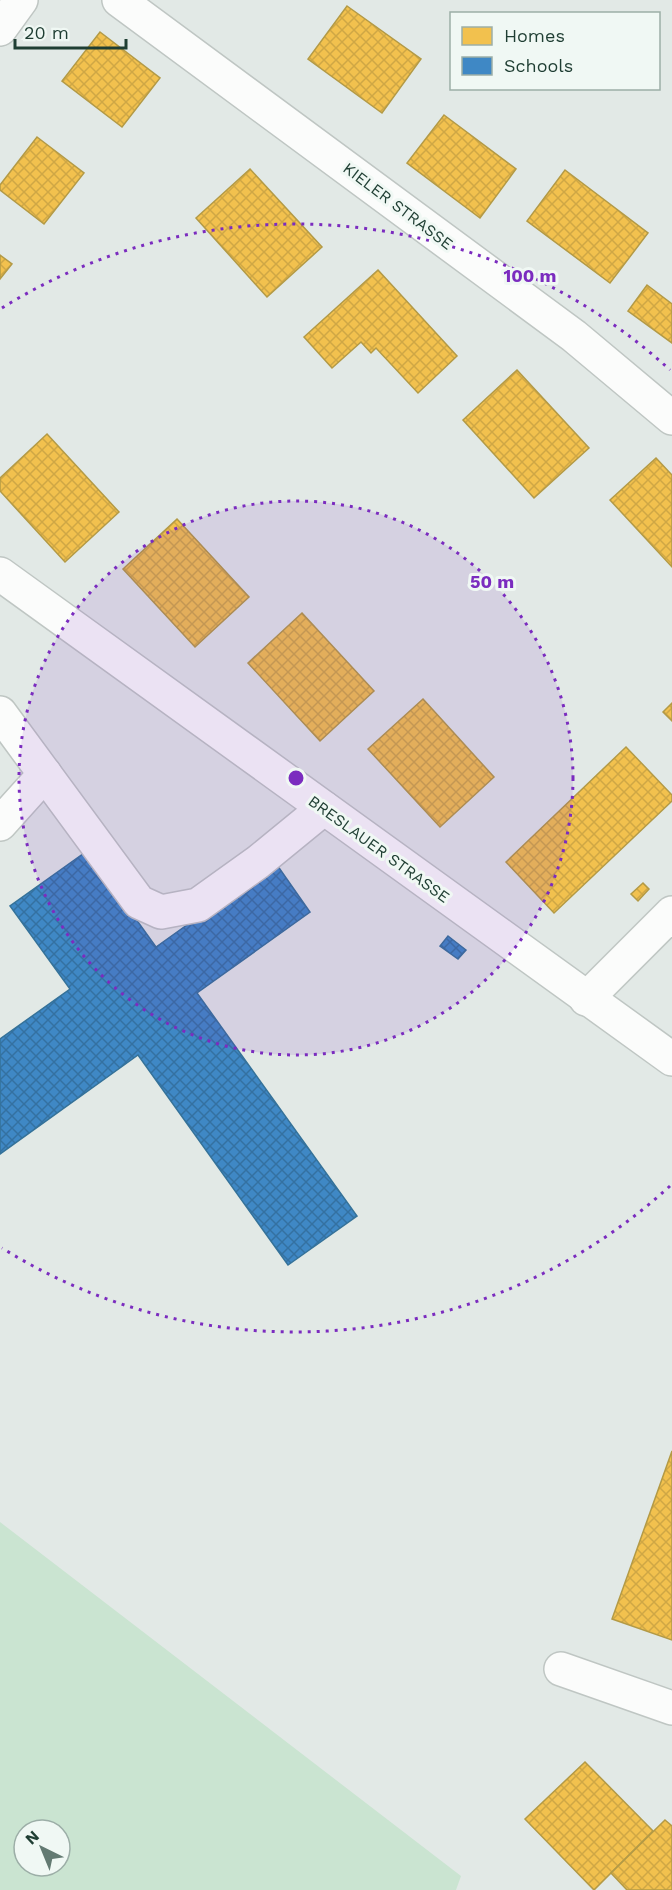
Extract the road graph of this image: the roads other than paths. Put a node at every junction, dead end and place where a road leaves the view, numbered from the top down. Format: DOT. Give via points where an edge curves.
graph roads {
  1 [pos="21,0"];
  2 [pos="119,0"];
  3 [pos="0,29"];
  4 [pos="672,418"];
  5 [pos="0,574"];
  6 [pos="0,713"];
  7 [pos="45,774"];
  8 [pos="324,808"];
  9 [pos="0,824"];
  10 [pos="672,913"];
  11 [pos="586,999"];
  12 [pos="672,1059"];
  13 [pos="561,1669"];
  14 [pos="672,1708"];
  1 -- 3 [label="street"];
  2 -- 4 [label="street, KIELER STRASSE" via="574,336"];
  5 -- 8 [label="street, BRESLAUER STRASSE"];
  6 -- 7 [label="street"];
  7 -- 8 [label="street" via="139,902 161,912 198,905"];
  7 -- 9 [label="street"];
  8 -- 11 [label="street, BRESLAUER STRASSE"];
  10 -- 11 [label="street"];
  11 -- 12 [label="street, BRESLAUER STRASSE"];
  13 -- 14 [label="street"];
}
